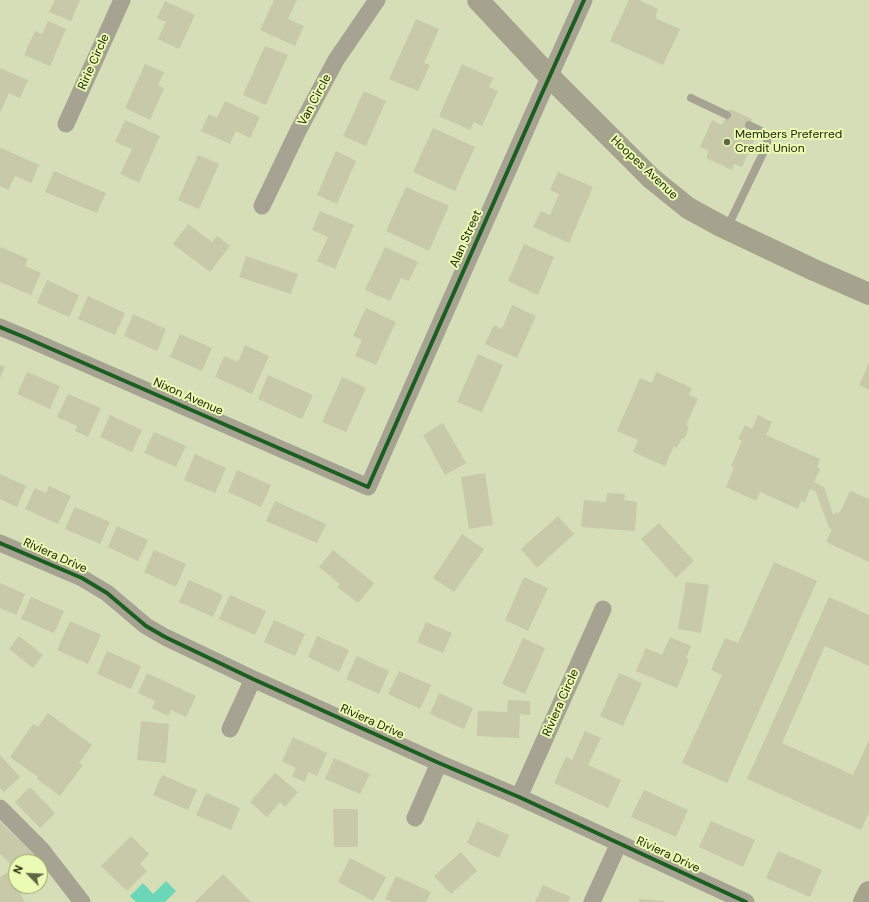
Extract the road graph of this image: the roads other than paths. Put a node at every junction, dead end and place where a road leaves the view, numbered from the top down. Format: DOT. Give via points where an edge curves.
graph roads {
  1 [pos="122,0"];
  2 [pos="378,0"];
  3 [pos="478,0"];
  4 [pos="584,0"];
  5 [pos="549,76"];
  6 [pos="692,98"];
  7 [pos="727,115"];
  8 [pos="66,124"];
  9 [pos="749,125"];
  10 [pos="262,206"];
  11 [pos="727,229"];
  12 [pos="869,294"];
  13 [pos="0,327"];
  14 [pos="368,487"];
  15 [pos="0,543"];
  16 [pos="603,609"];
  17 [pos="253,679"];
  18 [pos="230,729"];
  19 [pos="438,763"];
  20 [pos="519,797"];
  21 [pos="0,808"];
  22 [pos="415,818"];
  23 [pos="619,843"];
  24 [pos="869,892"];
  25 [pos="82,902"];
  26 [pos="592,902"];
  27 [pos="746,902"];
  28 [pos="864,902"];
  1 -- 8 [label="street, Ririe Circle"];
  2 -- 10 [label="street, Van Circle" via="336,60"];
  3 -- 5 [label="street, Hoopes Avenue"];
  4 -- 5 [label="street, Alan Street"];
  5 -- 11 [label="street, Hoopes Avenue" via="651,178 688,208"];
  5 -- 14 [label="street, Alan Street"];
  6 -- 7 [label="lane"];
  9 -- 11 [label="lane" via="766,134 767,146"];
  11 -- 12 [label="street, Hoopes Avenue"];
  13 -- 14 [label="street, Nixon Avenue"];
  15 -- 17 [label="street, Riviera Drive" via="82,578 107,592 152,630"];
  16 -- 20 [label="street, Riviera Circle"];
  17 -- 18 [label="street"];
  17 -- 19 [label="street, Riviera Drive"];
  19 -- 20 [label="street, Riviera Drive"];
  19 -- 22 [label="street"];
  20 -- 23 [label="street, Riviera Drive"];
  21 -- 25 [label="street" via="40,848"];
  23 -- 26 [label="street"];
  23 -- 27 [label="street, Riviera Drive"];
  24 -- 28 [label="main road"];
}
